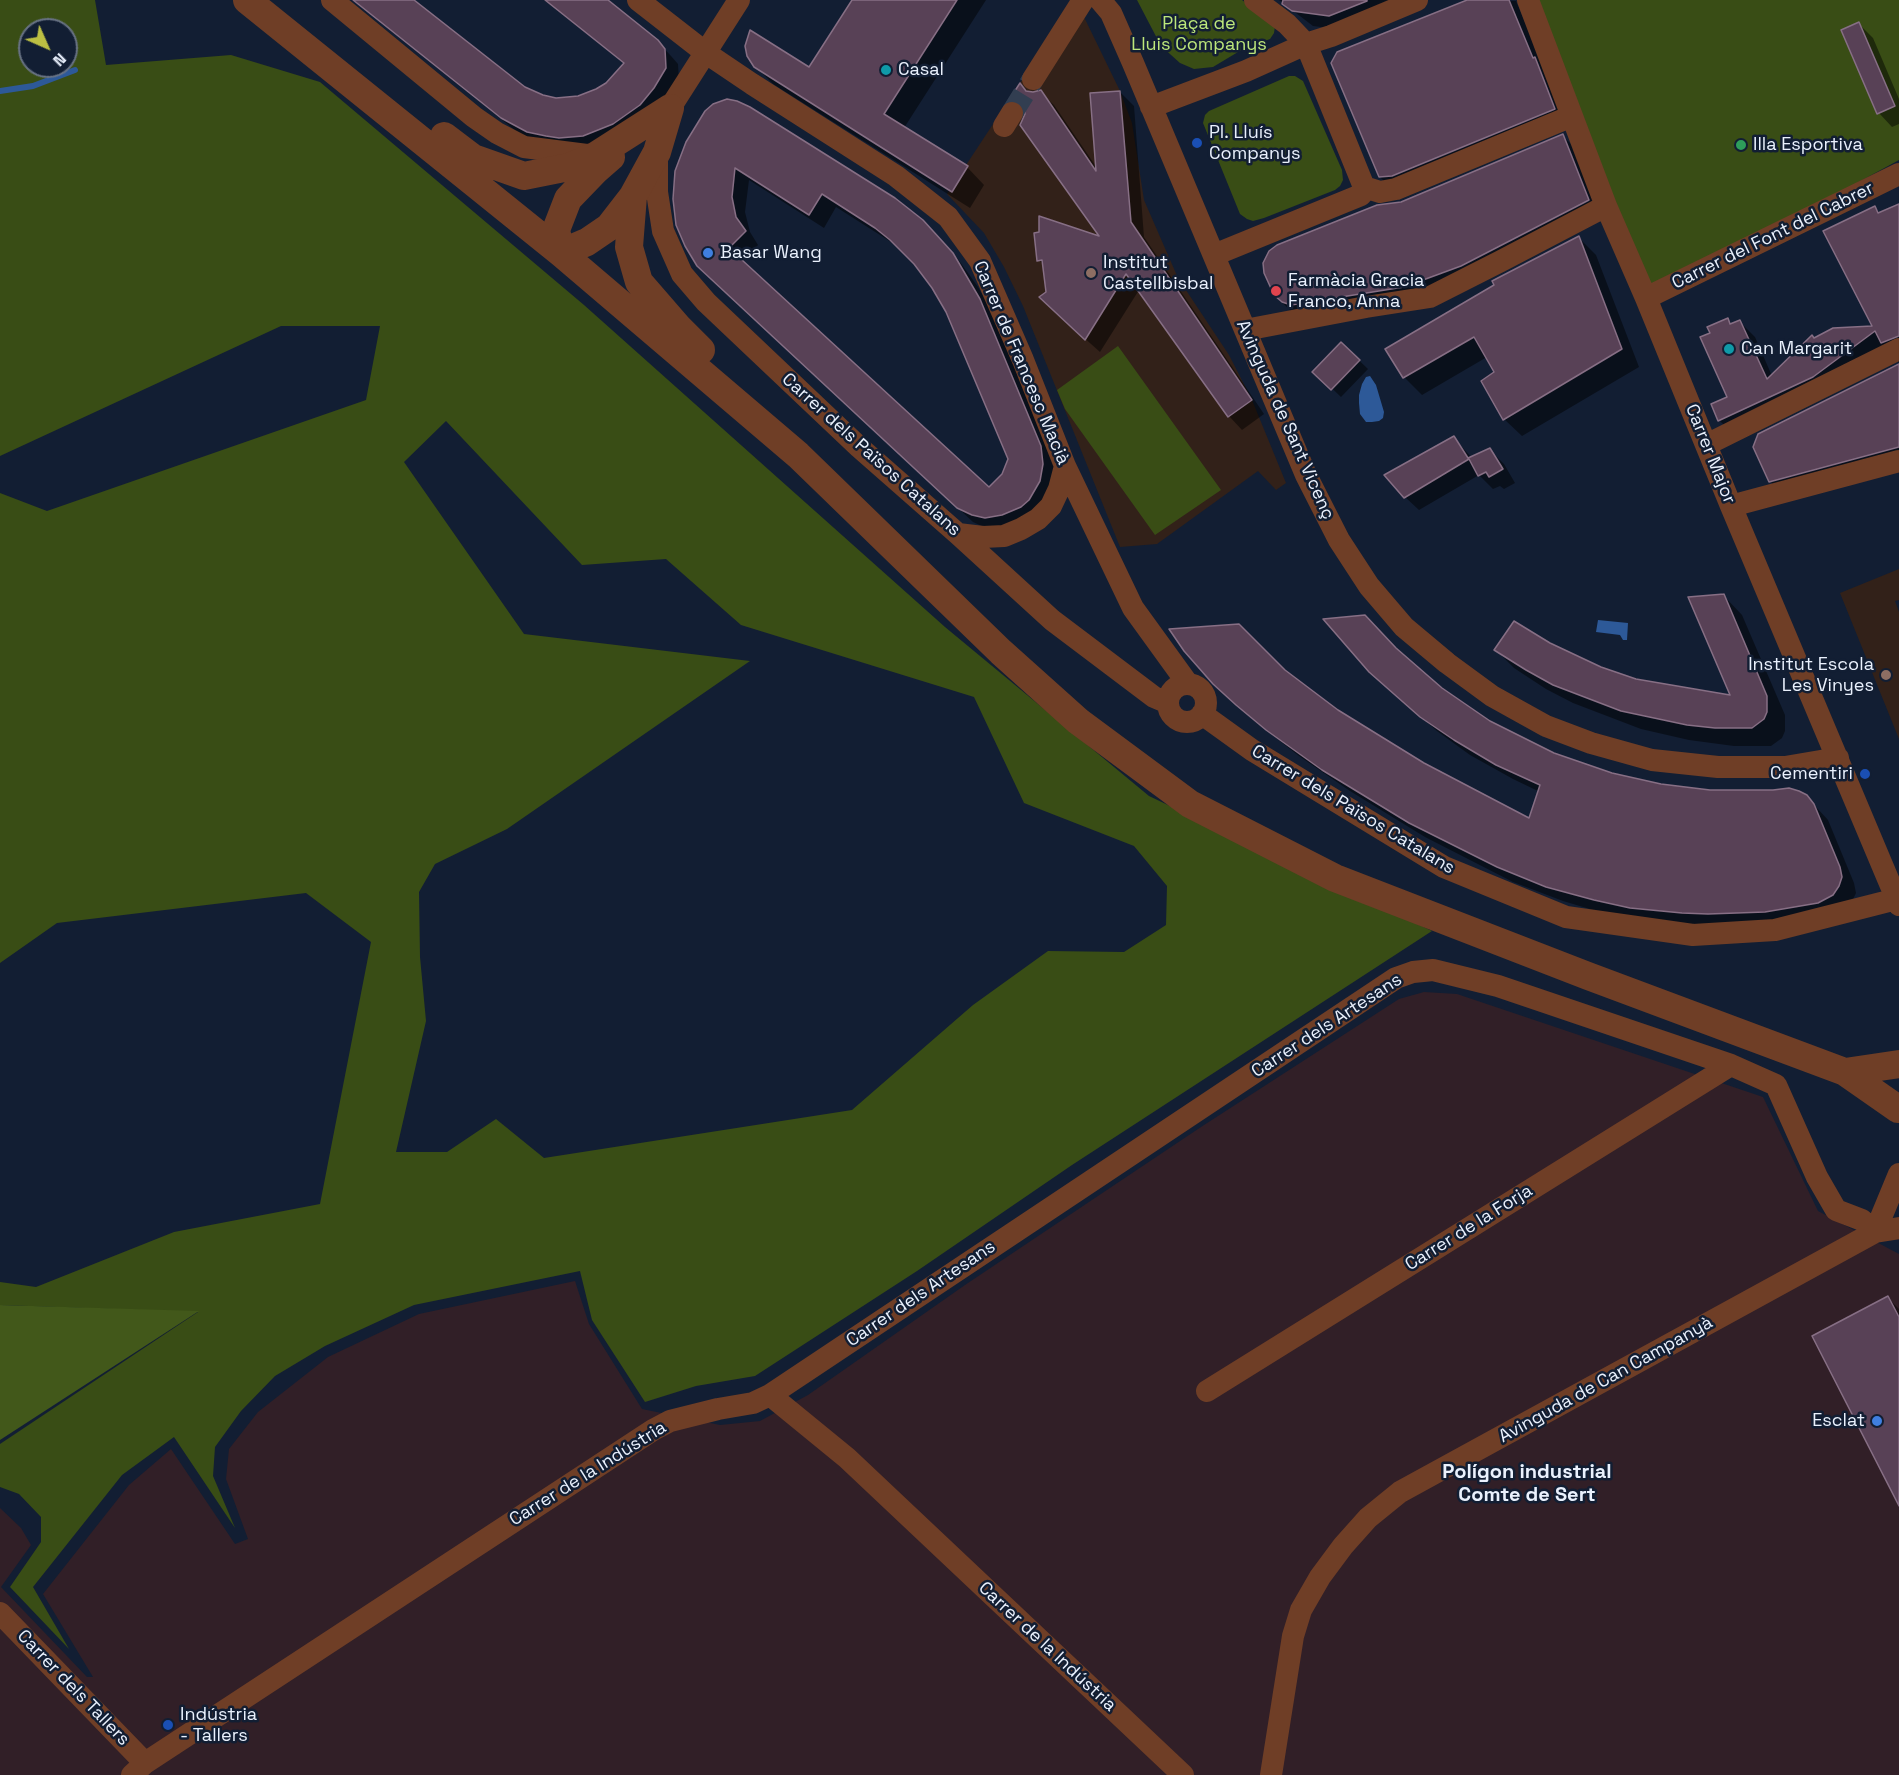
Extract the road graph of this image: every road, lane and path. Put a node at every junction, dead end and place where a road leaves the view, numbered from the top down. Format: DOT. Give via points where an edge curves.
graph roads {
  1 [pos="247,0"];
  2 [pos="332,0"];
  3 [pos="638,0"];
  4 [pos="739,0"];
  5 [pos="1083,0"];
  6 [pos="1100,0"];
  7 [pos="1255,0"];
  8 [pos="1417,0"];
  9 [pos="1528,0"];
  10 [pos="1306,44"];
  11 [pos="706,53"];
  12 [pos="329,66"];
  13 [pos="1033,79"];
  14 [pos="1151,107"];
  15 [pos="670,108"];
  16 [pos="1572,116"];
  17 [pos="657,152"];
  18 [pos="595,156"];
  19 [pos="1899,174"];
  20 [pos="1364,186"];
  21 [pos="633,196"];
  22 [pos="1606,206"];
  23 [pos="561,253"];
  24 [pos="1214,255"];
  25 [pos="1646,298"];
  26 [pos="1245,330"];
  27 [pos="1899,349"];
  28 [pos="1706,445"];
  29 [pos="798,455"];
  30 [pos="1899,461"];
  31 [pos="1065,466"];
  32 [pos="1731,506"];
  33 [pos="958,534"];
  34 [pos="1188,684"];
  35 [pos="1168,703"];
  36 [pos="1202,714"];
  37 [pos="1838,758"];
  38 [pos="1898,902"];
  39 [pos="1731,1065"];
  40 [pos="1899,1065"];
  41 [pos="1845,1072"];
  42 [pos="1899,1110"];
  43 [pos="1899,1174"];
  44 [pos="1899,1228"];
  45 [pos="1875,1232"];
  46 [pos="1899,1235"];
  47 [pos="1207,1391"];
  48 [pos="770,1395"];
  49 [pos="0,1612"];
  50 [pos="139,1769"];
  51 [pos="1183,1775"];
  52 [pos="1271,1775"];
  1 -- 12 [label="street"];
  2 -- 18 [label="street" via="497,133 524,147"];
  3 -- 11 [label="street, Carrer de Francesc Macià"];
  4 -- 11 [label="street"];
  5 -- 13 [label="street"];
  6 -- 14 [label="street, Avinguda de Sant Vicenç" via="1111,13"];
  7 -- 10 [label="street"];
  8 -- 10 [label="street"];
  9 -- 16 [label="street, Carrer Major"];
  10 -- 14 [label="street"];
  10 -- 20 [label="street"];
  11 -- 15 [label="street"];
  11 -- 31 [label="street, Carrer de Francesc Macià" via="896,176 948,217 980,261"];
  12 -- 18 [label="street" via="368,77 474,158 524,176 569,168"];
  12 -- 23 [label="street"];
  14 -- 24 [label="street, Avinguda de Sant Vicenç"];
  15 -- 17 [label="street"];
  15 -- 18 [label="street"];
  15 -- 23 [label="street" via="568,199 556,230"];
  16 -- 20 [label="street" via="1396,189 1380,192"];
  16 -- 22 [label="street, Carrer Major"];
  17 -- 21 [label="street"];
  17 -- 33 [label="street, Carrer dels Països Catalans" via="657,192 663,231 682,274 706,302 859,447"];
  19 -- 25 [label="street, Carrer del Font del Cabrer"];
  20 -- 24 [label="street" via="1361,195"];
  21 -- 23 [label="street" via="609,227"];
  21 -- 29 [label="street" via="629,247 639,282"];
  22 -- 25 [label="street, Carrer Major"];
  22 -- 26 [label="street" via="1430,297"];
  23 -- 29 [label="street"];
  24 -- 26 [label="street, Avinguda de Sant Vicenç"];
  25 -- 28 [label="street, Carrer Major"];
  26 -- 37 [label="street, Avinguda de Sant Vicenç" via="1306,475 1339,540 1369,586 1404,627 1492,696 1546,726 1652,760 1718,767 1785,767"];
  27 -- 28 [label="street"];
  28 -- 32 [label="street, Carrer Major"];
  29 -- 41 [label="street" via="1001,652 1078,721 1190,804 1335,878"];
  30 -- 32 [label="street"];
  31 -- 33 [label="street" via="1051,506 1038,519 1004,536"];
  31 -- 34 [label="street, Carrer de Francesc Macià" via="1133,608"];
  32 -- 37 [label="street, Carrer Major"];
  33 -- 35 [label="street, Carrer dels Països Catalans" via="1052,620 1154,697"];
  34 -- 35 [label="street" via="1176,688"];
  34 -- 36 [label="street, Carrer de Francesc Macià" via="1202,692"];
  35 -- 36 [label="street" via="1171,714 1181,721 1193,721"];
  36 -- 38 [label="street, Carrer dels Països Catalans" via="1252,750 1444,867 1566,917 1693,935 1775,930"];
  37 -- 38 [label="street, Carrer Major"];
  39 -- 45 [label="street, Carrer dels Artesans" via="1776,1085 1836,1210 1862,1220"];
  39 -- 47 [label="street, Carrer de la Forja"];
  39 -- 48 [label="street, Carrer dels Artesans" via="1498,986 1433,970 1413,972 1396,978"];
  40 -- 41 [label="street"];
  41 -- 42 [label="street"];
  43 -- 45 [label="street"];
  44 -- 45 [label="street, Avinguda de Can Campanyà"];
  45 -- 46 [label="street"];
  45 -- 52 [label="street, Avinguda de Can Campanyà" via="1400,1492 1368,1518 1320,1577 1301,1611 1293,1636"];
  48 -- 50 [label="street, Carrer de la Indústria" via="753,1403 670,1421 653,1430"];
  48 -- 51 [label="street, Carrer de la Indústria" via="847,1458"];
  49 -- 50 [label="street, Carrer dels Tallers"];
}
